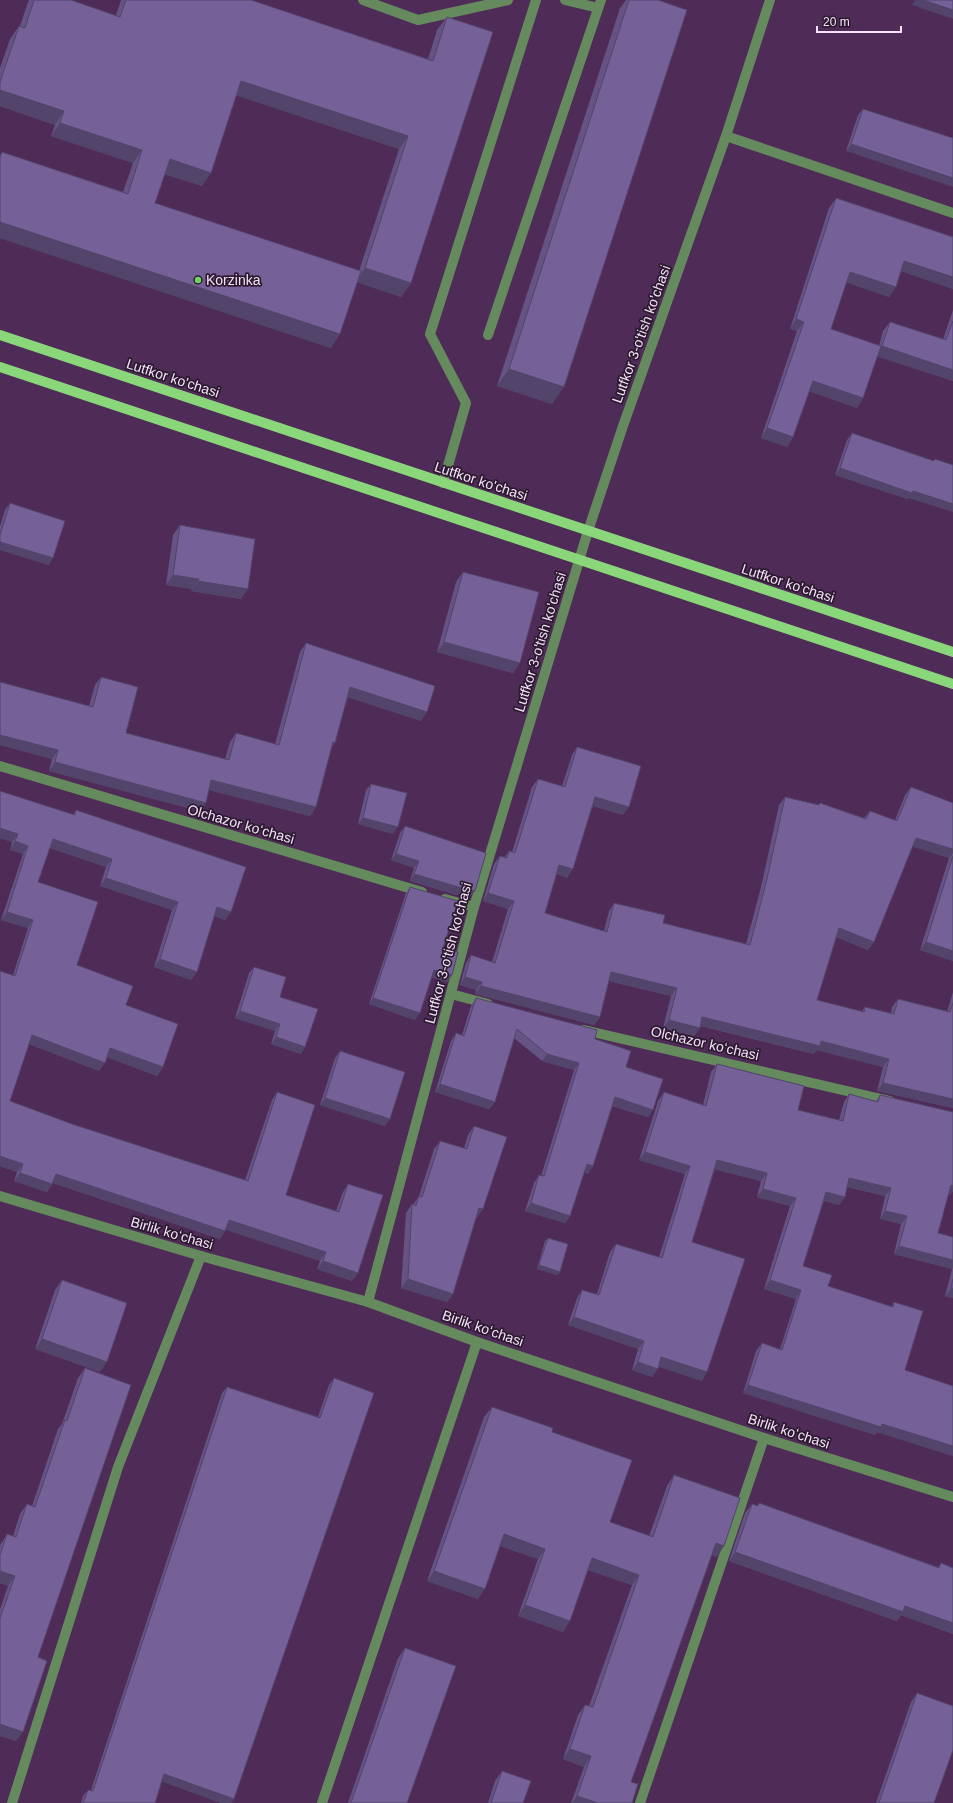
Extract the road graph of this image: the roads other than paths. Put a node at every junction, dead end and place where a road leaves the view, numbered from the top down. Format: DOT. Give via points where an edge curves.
graph roads {
  1 [pos="363,0"];
  2 [pos="508,0"];
  3 [pos="536,0"];
  4 [pos="565,0"];
  5 [pos="770,0"];
  6 [pos="599,4"];
  7 [pos="726,136"];
  8 [pos="953,213"];
  9 [pos="0,335"];
  10 [pos="488,335"];
  11 [pos="0,367"];
  12 [pos="444,483"];
  13 [pos="588,531"];
  14 [pos="579,560"];
  15 [pos="953,652"];
  16 [pos="953,684"];
  17 [pos="0,766"];
  18 [pos="474,907"];
  19 [pos="451,994"];
  20 [pos="497,1006"];
  21 [pos="574,1027"];
  22 [pos="902,1103"];
  23 [pos="0,1196"];
  24 [pos="201,1256"];
  25 [pos="368,1302"];
  26 [pos="477,1342"];
  27 [pos="764,1438"];
  28 [pos="953,1497"];
  29 [pos="12,1803"];
  30 [pos="322,1803"];
  31 [pos="640,1803"];
  1 -- 2 [label="street" via="418,20"];
  3 -- 12 [label="street" via="430,334 466,403"];
  4 -- 6 [label="street"];
  5 -- 7 [label="street, Lutfkor 3-o'tish ko'chasi"];
  6 -- 10 [label="street"];
  7 -- 8 [label="street"];
  7 -- 13 [label="street, Lutfkor 3-o'tish ko'chasi"];
  9 -- 12 [label="main road, Lutfkor ko'chasi"];
  11 -- 14 [label="main road"];
  12 -- 13 [label="main road, Lutfkor ko'chasi"];
  13 -- 14 [label="street, Lutfkor 3-o'tish ko'chasi"];
  13 -- 15 [label="main road, Lutfkor ko'chasi"];
  14 -- 16 [label="main road"];
  14 -- 18 [label="street, Lutfkor 3-o'tish ko'chasi"];
  17 -- 18 [label="street, Olchazor koʻchasi"];
  18 -- 19 [label="street, Lutfkor 3-o'tish ko'chasi"];
  19 -- 20 [label="street"];
  19 -- 25 [label="street, Lutfkor 3-o'tish ko'chasi"];
  21 -- 22 [label="street, Olchazor koʻchasi"];
  23 -- 24 [label="street, Birlik koʻchasi"];
  24 -- 25 [label="street, Birlik koʻchasi"];
  24 -- 29 [label="street" via="118,1467"];
  25 -- 26 [label="street, Birlik koʻchasi"];
  26 -- 27 [label="street, Birlik koʻchasi"];
  26 -- 30 [label="street"];
  27 -- 28 [label="street, Birlik koʻchasi"];
  27 -- 31 [label="street"];
}
